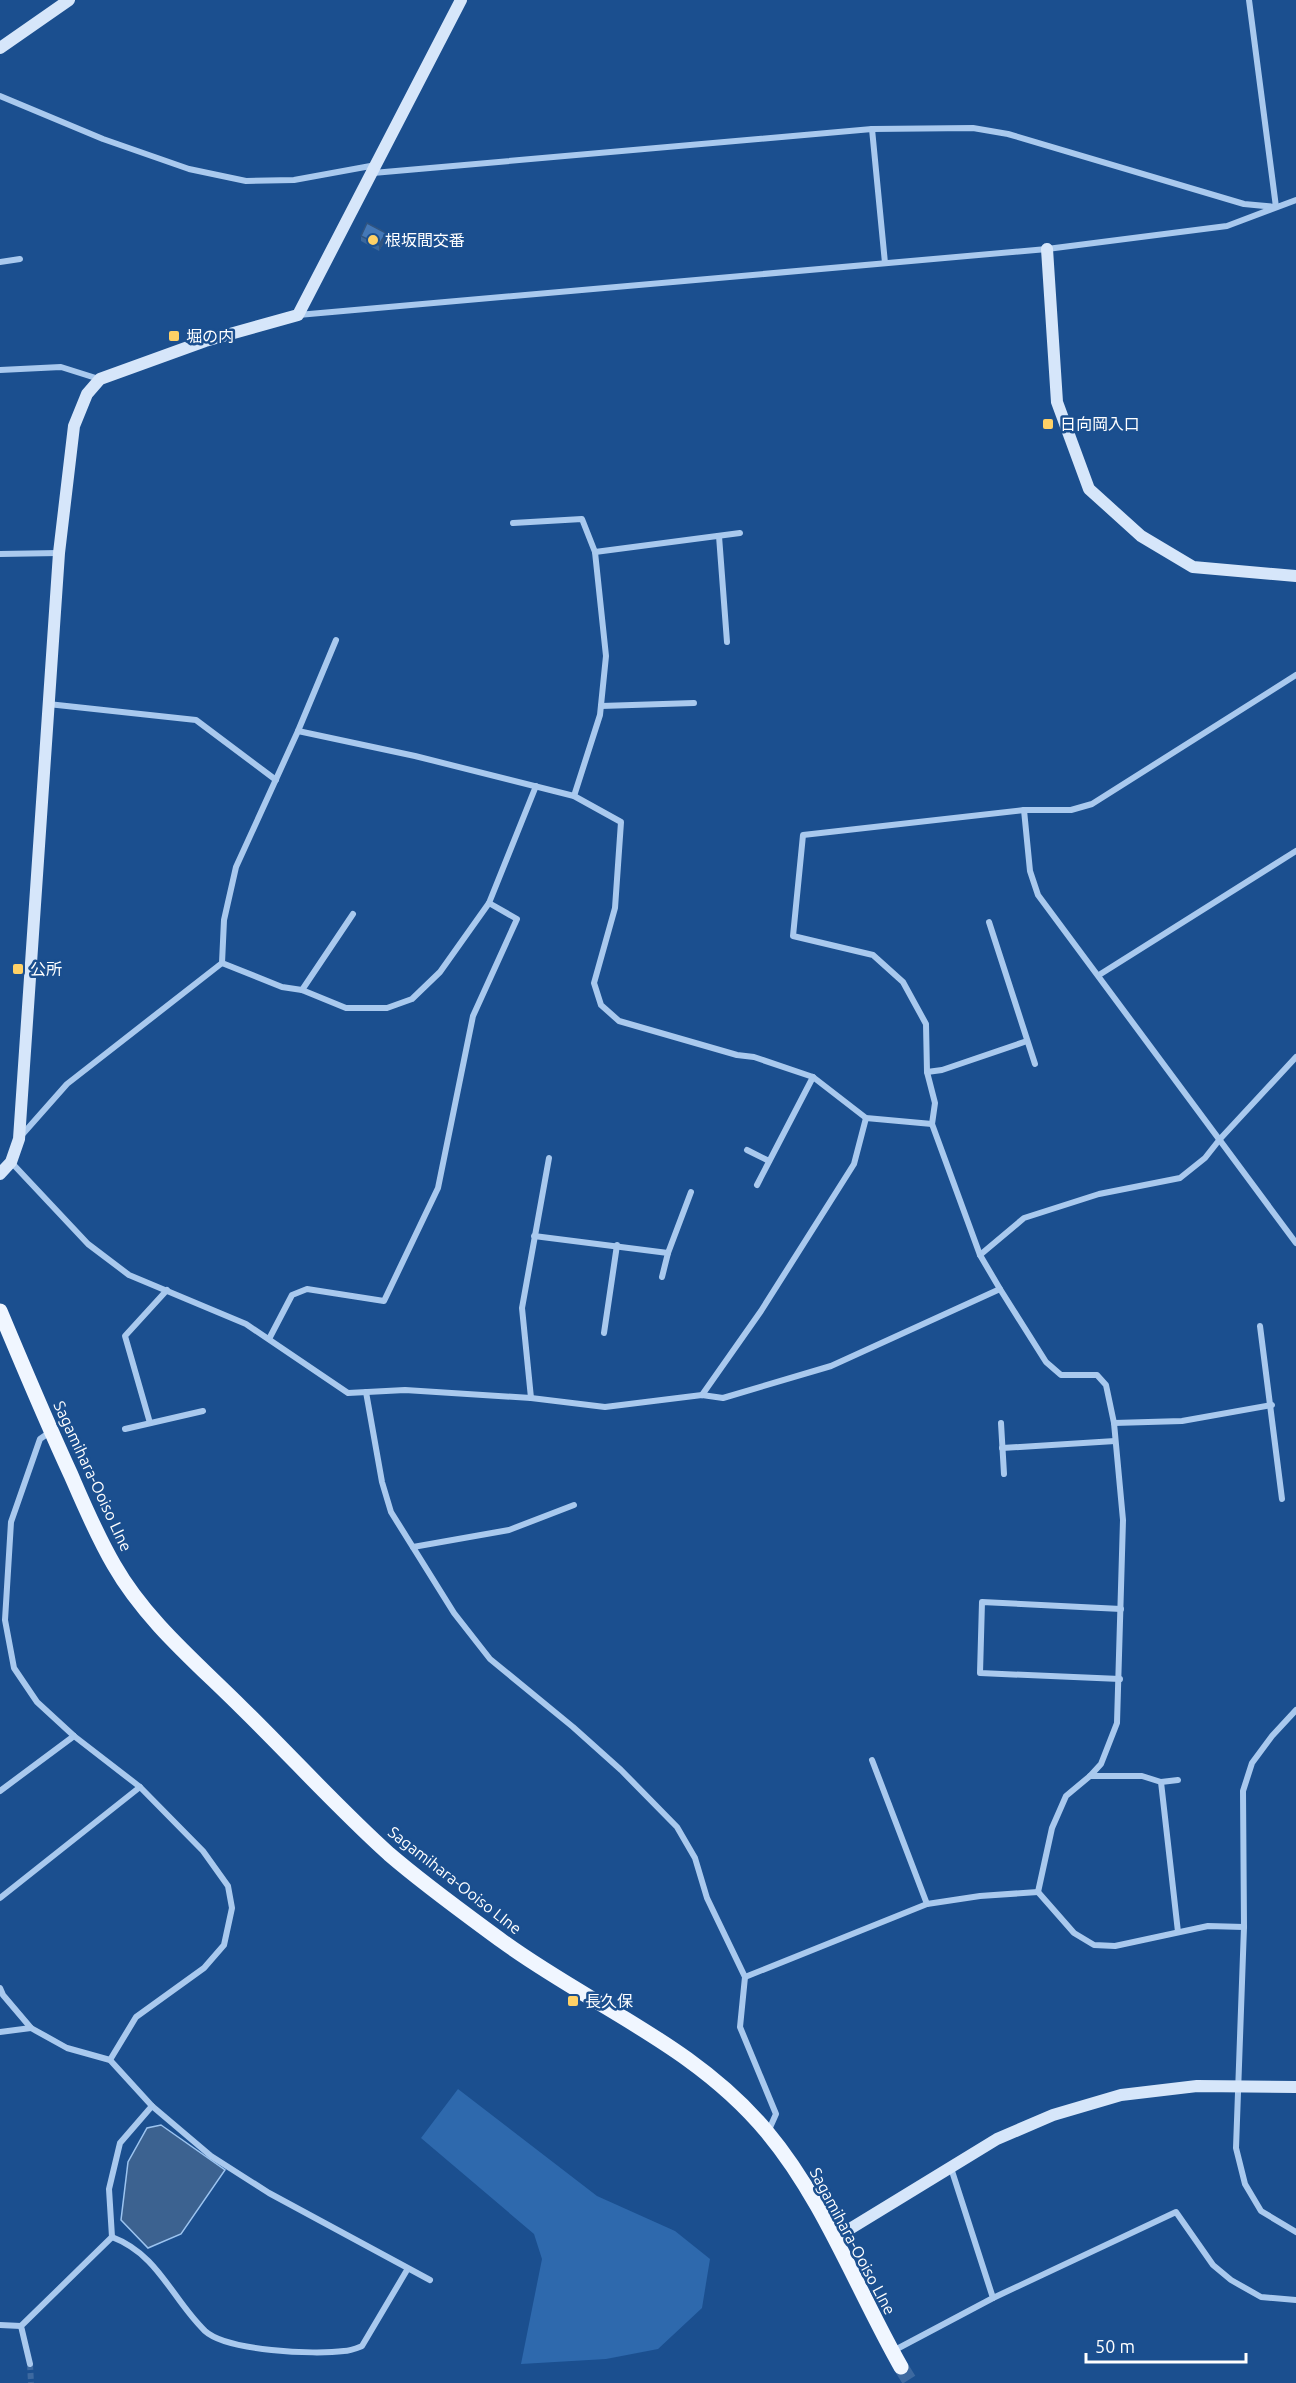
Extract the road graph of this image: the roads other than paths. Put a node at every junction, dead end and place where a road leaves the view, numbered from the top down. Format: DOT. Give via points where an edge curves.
graph roads {
  1 [pos="69,0"];
  2 [pos="461,0"];
  3 [pos="1249,0"];
  4 [pos="0,48"];
  5 [pos="0,96"];
  6 [pos="872,129"];
  7 [pos="375,169"];
  8 [pos="1296,200"];
  9 [pos="1276,207"];
  10 [pos="1047,249"];
  11 [pos="20,259"];
  12 [pos="0,262"];
  13 [pos="885,263"];
  14 [pos="298,315"];
  15 [pos="0,370"];
  16 [pos="100,379"];
  17 [pos="513,523"];
  18 [pos="740,533"];
  19 [pos="719,536"];
  20 [pos="595,552"];
  21 [pos="59,553"];
  22 [pos="0,555"];
  23 [pos="1296,576"];
  24 [pos="336,640"];
  25 [pos="727,642"];
  26 [pos="1296,675"];
  27 [pos="694,703"];
  28 [pos="47,704"];
  29 [pos="601,706"];
  30 [pos="298,731"];
  31 [pos="276,780"];
  32 [pos="536,786"];
  33 [pos="574,796"];
  34 [pos="1024,810"];
  35 [pos="1296,852"];
  36 [pos="489,903"];
  37 [pos="353,914"];
  38 [pos="989,922"];
  39 [pos="222,963"];
  40 [pos="1099,975"];
  41 [pos="302,990"];
  42 [pos="1027,1041"];
  43 [pos="1296,1057"];
  44 [pos="1035,1064"];
  45 [pos="927,1072"];
  46 [pos="813,1077"];
  47 [pos="866,1118"];
  48 [pos="932,1124"];
  49 [pos="19,1138"];
  50 [pos="1220,1139"];
  51 [pos="747,1150"];
  52 [pos="549,1158"];
  53 [pos="769,1161"];
  54 [pos="11,1162"];
  55 [pos="0,1174"];
  56 [pos="757,1185"];
  57 [pos="691,1191"];
  58 [pos="534,1236"];
  59 [pos="1296,1243"];
  60 [pos="617,1245"];
  61 [pos="668,1253"];
  62 [pos="981,1255"];
  63 [pos="662,1277"];
  64 [pos="1000,1289"];
  65 [pos="167,1290"];
  66 [pos="0,1311"];
  67 [pos="1260,1326"];
  68 [pos="604,1333"];
  69 [pos="269,1340"];
  70 [pos="366,1392"];
  71 [pos="702,1395"];
  72 [pos="531,1398"];
  73 [pos="1272,1405"];
  74 [pos="203,1411"];
  75 [pos="150,1423"];
  76 [pos="1001,1423"];
  77 [pos="1114,1423"];
  78 [pos="125,1429"];
  79 [pos="51,1432"];
  80 [pos="1115,1442"];
  81 [pos="1002,1448"];
  82 [pos="1004,1474"];
  83 [pos="1282,1499"];
  84 [pos="573,1505"];
  85 [pos="413,1547"];
  86 [pos="1121,1609"];
  87 [pos="3,1621"];
  88 [pos="1120,1679"];
  89 [pos="1296,1710"];
  90 [pos="74,1736"];
  91 [pos="872,1760"];
  92 [pos="1090,1776"];
  93 [pos="1178,1780"];
  94 [pos="1161,1782"];
  95 [pos="140,1787"];
  96 [pos="0,1791"];
  97 [pos="1038,1892"];
  98 [pos="0,1898"];
  99 [pos="927,1904"];
  100 [pos="1244,1928"];
  101 [pos="1178,1932"];
  102 [pos="745,1977"];
  103 [pos="0,1988"];
  104 [pos="31,2028"];
  105 [pos="0,2032"];
  106 [pos="110,2060"];
  107 [pos="1237,2086"];
  108 [pos="1296,2087"];
  109 [pos="152,2106"];
  110 [pos="768,2133"];
  111 [pos="950,2168"];
  112 [pos="1296,2232"];
  113 [pos="112,2237"];
  114 [pos="835,2238"];
  115 [pos="407,2270"];
  116 [pos="430,2280"];
  117 [pos="993,2298"];
  118 [pos="1296,2300"];
  119 [pos="0,2325"];
  120 [pos="21,2326"];
  121 [pos="892,2352"];
  122 [pos="30,2364"];
  123 [pos="901,2367"];
  1 -- 4 [label="street"];
  2 -- 7 [label="street"];
  3 -- 9 [label="street"];
  5 -- 7 [label="street" via="189,169 246,181 294,180"];
  6 -- 7 [label="street"];
  6 -- 9 [label="street" via="973,128 1008,134 1244,204"];
  6 -- 13 [label="street"];
  7 -- 14 [label="street"];
  8 -- 9 [label="street"];
  9 -- 10 [label="street" via="1227,226"];
  10 -- 13 [label="street"];
  10 -- 23 [label="street" via="1056,402 1089,489 1141,536 1193,567"];
  11 -- 12 [label="street"];
  13 -- 14 [label="street"];
  14 -- 16 [label="street" via="205,341"];
  15 -- 16 [label="street" via="61,367"];
  16 -- 21 [label="street" via="87,393 74,426"];
  17 -- 20 [label="street" via="582,519"];
  18 -- 19 [label="street"];
  19 -- 20 [label="street"];
  19 -- 25 [label="street"];
  20 -- 29 [label="street" via="606,656"];
  21 -- 22 [label="street"];
  21 -- 28 [label="street"];
  24 -- 30 [label="street"];
  26 -- 34 [label="street" via="1092,804 1071,810"];
  27 -- 29 [label="street"];
  28 -- 31 [label="street" via="196,720"];
  28 -- 49 [label="street"];
  29 -- 33 [label="street"];
  30 -- 31 [label="street"];
  30 -- 32 [label="street"];
  31 -- 39 [label="street" via="236,867 224,920"];
  32 -- 33 [label="street"];
  32 -- 36 [label="street"];
  33 -- 46 [label="street" via="621,822 615,908 594,983 601,1005 619,1022 754,1057"];
  34 -- 40 [label="street" via="1030,871 1038,896"];
  34 -- 45 [label="street" via="803,835 794,936 873,955 903,982 926,1024"];
  35 -- 40 [label="street"];
  36 -- 41 [label="street" via="440,972 412,999 387,1008 346,1008"];
  36 -- 69 [label="street" via="517,919 473,1016 438,1188 384,1301 307,1289 292,1295"];
  37 -- 41 [label="street"];
  38 -- 42 [label="street"];
  39 -- 41 [label="street" via="282,987"];
  39 -- 49 [label="street" via="67,1084"];
  40 -- 50 [label="street"];
  42 -- 44 [label="street"];
  42 -- 45 [label="street"];
  43 -- 50 [label="street"];
  45 -- 48 [label="street" via="935,1104"];
  46 -- 47 [label="street"];
  46 -- 53 [label="street"];
  47 -- 48 [label="street"];
  47 -- 71 [label="street" via="855,1164"];
  48 -- 62 [label="street"];
  49 -- 54 [label="street"];
  50 -- 59 [label="street"];
  50 -- 62 [label="street" via="1205,1158 1180,1178 1099,1194 1023,1218"];
  51 -- 53 [label="street"];
  52 -- 58 [label="street"];
  53 -- 56 [label="street"];
  54 -- 55 [label="street"];
  54 -- 65 [label="street" via="88,1244 129,1275"];
  57 -- 61 [label="street"];
  58 -- 60 [label="street"];
  58 -- 72 [label="street" via="522,1308"];
  60 -- 61 [label="street"];
  60 -- 68 [label="street"];
  61 -- 63 [label="street"];
  62 -- 64 [label="street"];
  64 -- 71 [label="street" via="831,1366 723,1398"];
  64 -- 77 [label="street" via="1046,1362 1061,1375 1096,1375 1106,1384"];
  65 -- 69 [label="street" via="246,1324"];
  65 -- 75 [label="street" via="125,1336"];
  66 -- 79 [label="main road, Sagamihara-Ooiso LIne"];
  67 -- 73 [label="street"];
  69 -- 70 [label="street" via="348,1393"];
  70 -- 72 [label="street" via="405,1390"];
  70 -- 85 [label="street" via="391,1512"];
  71 -- 72 [label="street" via="605,1407"];
  73 -- 77 [label="street" via="1182,1421"];
  73 -- 83 [label="street"];
  74 -- 75 [label="street"];
  75 -- 78 [label="street"];
  76 -- 81 [label="street"];
  77 -- 80 [label="street"];
  79 -- 87 [label="street" via="40,1439 11,1522"];
  79 -- 110 [label="main road, Sagamihara-Ooiso LIne" via="115,1567 154,1621 389,1854 513,1949 696,2064"];
  80 -- 81 [label="street"];
  80 -- 86 [label="street" via="1123,1520"];
  81 -- 82 [label="street"];
  84 -- 85 [label="street" via="509,1530"];
  85 -- 102 [label="street" via="454,1613 490,1659 581,1734 677,1827"];
  86 -- 88 [label="street"];
  86 -- 88 [label="street" via="982,1602 980,1673"];
  87 -- 90 [label="street" via="14,1668 37,1702"];
  88 -- 92 [label="street" via="1117,1723 1101,1764"];
  89 -- 100 [label="street" via="1252,1763 1243,1791"];
  90 -- 95 [label="street"];
  90 -- 96 [label="street"];
  91 -- 99 [label="street"];
  92 -- 94 [label="street" via="1142,1776"];
  92 -- 97 [label="street" via="1066,1796 1052,1828"];
  93 -- 94 [label="street"];
  94 -- 101 [label="street"];
  95 -- 98 [label="street"];
  95 -- 106 [label="street" via="203,1851 228,1886 232,1908 224,1945 204,1968 136,2017"];
  97 -- 99 [label="street"];
  97 -- 101 [label="street" via="1074,1933 1094,1945 1115,1946"];
  99 -- 102 [label="street"];
  100 -- 101 [label="street" via="1208,1926"];
  100 -- 107 [label="street"];
  102 -- 110 [label="street" via="740,2027 776,2114"];
  103 -- 104 [label="street"];
  104 -- 105 [label="street"];
  104 -- 106 [label="street" via="68,2048"];
  106 -- 109 [label="street"];
  107 -- 108 [label="street"];
  107 -- 111 [label="street" via="1197,2086 1120,2095 1053,2115 1006,2135"];
  107 -- 112 [label="street" via="1236,2148 1245,2184 1261,2211"];
  109 -- 113 [label="street" via="120,2143 109,2189"];
  109 -- 115 [label="street" via="211,2156 268,2193"];
  110 -- 114 [label="main road, Sagamihara-Ooiso LIne" via="804,2183"];
  111 -- 114 [label="street"];
  111 -- 117 [label="street"];
  113 -- 115 [label="street" via="151,2261 206,2331 225,2343 269,2350 346,2352 362,2346"];
  113 -- 120 [label="street"];
  114 -- 121 [label="main road, Sagamihara-Ooiso LIne"];
  115 -- 116 [label="street"];
  117 -- 118 [label="street" via="1176,2212 1213,2265 1231,2280 1261,2296"];
  117 -- 121 [label="street"];
  119 -- 120 [label="street"];
  120 -- 122 [label="street"];
  121 -- 123 [label="main road, Sagamihara-Ooiso LIne"];
}
